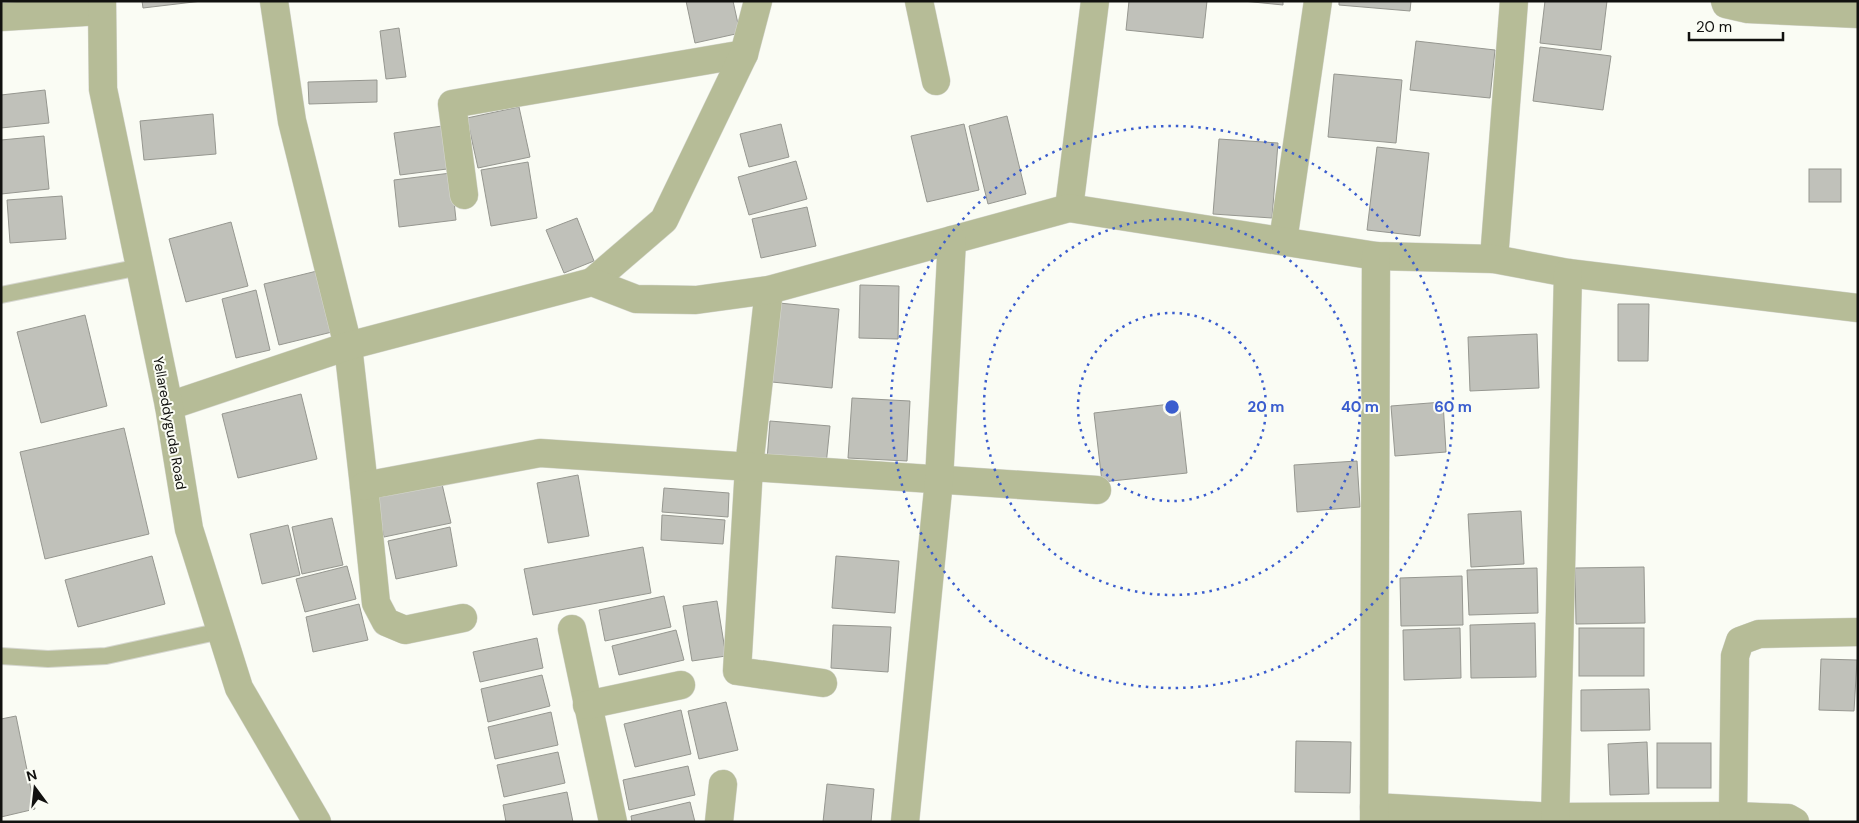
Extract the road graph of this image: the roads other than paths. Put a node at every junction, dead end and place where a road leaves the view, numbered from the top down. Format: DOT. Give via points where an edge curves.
graph roads {
  1 [pos="274,1"];
  2 [pos="758,1"];
  3 [pos="919,1"];
  4 [pos="1095,1"];
  5 [pos="1318,1"];
  6 [pos="1514,1"];
  7 [pos="1725,1"];
  8 [pos="101,6"];
  9 [pos="1858,14"];
  10 [pos="1,18"];
  11 [pos="744,54"];
  12 [pos="936,81"];
  13 [pos="464,195"];
  14 [pos="1069,208"];
  15 [pos="952,240"];
  16 [pos="1283,241"];
  17 [pos="1376,256"];
  18 [pos="1494,259"];
  19 [pos="140,267"];
  20 [pos="1568,272"];
  21 [pos="592,282"];
  22 [pos="769,290"];
  23 [pos="1,295"];
  24 [pos="1858,308"];
  25 [pos="348,346"];
  26 [pos="169,406"];
  27 [pos="749,467"];
  28 [pos="938,480"];
  29 [pos="364,486"];
  30 [pos="1097,490"];
  31 [pos="463,618"];
  32 [pos="572,629"];
  33 [pos="221,631"];
  34 [pos="1858,632"];
  35 [pos="1,656"];
  36 [pos="823,683"];
  37 [pos="681,685"];
  38 [pos="588,705"];
  39 [pos="723,784"];
  40 [pos="1374,815"];
  41 [pos="1733,816"];
  42 [pos="1555,820"];
  43 [pos="317,822"];
  44 [pos="613,822"];
  45 [pos="719,822"];
  46 [pos="906,822"];
  47 [pos="1795,822"];
  1 -- 25 [label="street" via="292,120"];
  2 -- 11 [label="street"];
  3 -- 12 [label="street"];
  4 -- 14 [label="street"];
  5 -- 16 [label="street"];
  6 -- 18 [label="street"];
  7 -- 9 [label="street" via="1726,4 1748,9"];
  8 -- 10 [label="street"];
  8 -- 19 [label="street, Yellareddyguda Road" via="103,89"];
  11 -- 13 [label="street" via="452,104"];
  11 -- 21 [label="street" via="664,220"];
  14 -- 15 [label="street"];
  14 -- 16 [label="street"];
  15 -- 22 [label="street"];
  15 -- 28 [label="street"];
  16 -- 17 [label="street"];
  17 -- 18 [label="street"];
  17 -- 40 [label="street"];
  18 -- 20 [label="street"];
  19 -- 23 [label="lane"];
  19 -- 26 [label="street, Yellareddyguda Road"];
  20 -- 24 [label="street"];
  20 -- 42 [label="street"];
  21 -- 22 [label="street" via="636,299 696,300"];
  21 -- 25 [label="street"];
  22 -- 27 [label="street"];
  25 -- 26 [label="street"];
  25 -- 29 [label="street"];
  26 -- 33 [label="street, Yellareddyguda Road" via="189,529"];
  27 -- 28 [label="street"];
  27 -- 29 [label="street" via="540,453"];
  27 -- 36 [label="street" via="737,671"];
  28 -- 30 [label="street"];
  28 -- 46 [label="street"];
  29 -- 31 [label="street" via="376,603 386,622 405,630"];
  32 -- 38 [label="street"];
  33 -- 35 [label="lane" via="106,656 48,659"];
  33 -- 43 [label="street, Yellareddyguda Road" via="239,688"];
  34 -- 41 [label="street" via="1760,634 1740,641 1735,656"];
  37 -- 38 [label="street"];
  38 -- 44 [label="street"];
  39 -- 45 [label="street"];
  40 -- 42 [label="street"];
  41 -- 42 [label="street"];
  41 -- 47 [label="street" via="1788,818"];
}
